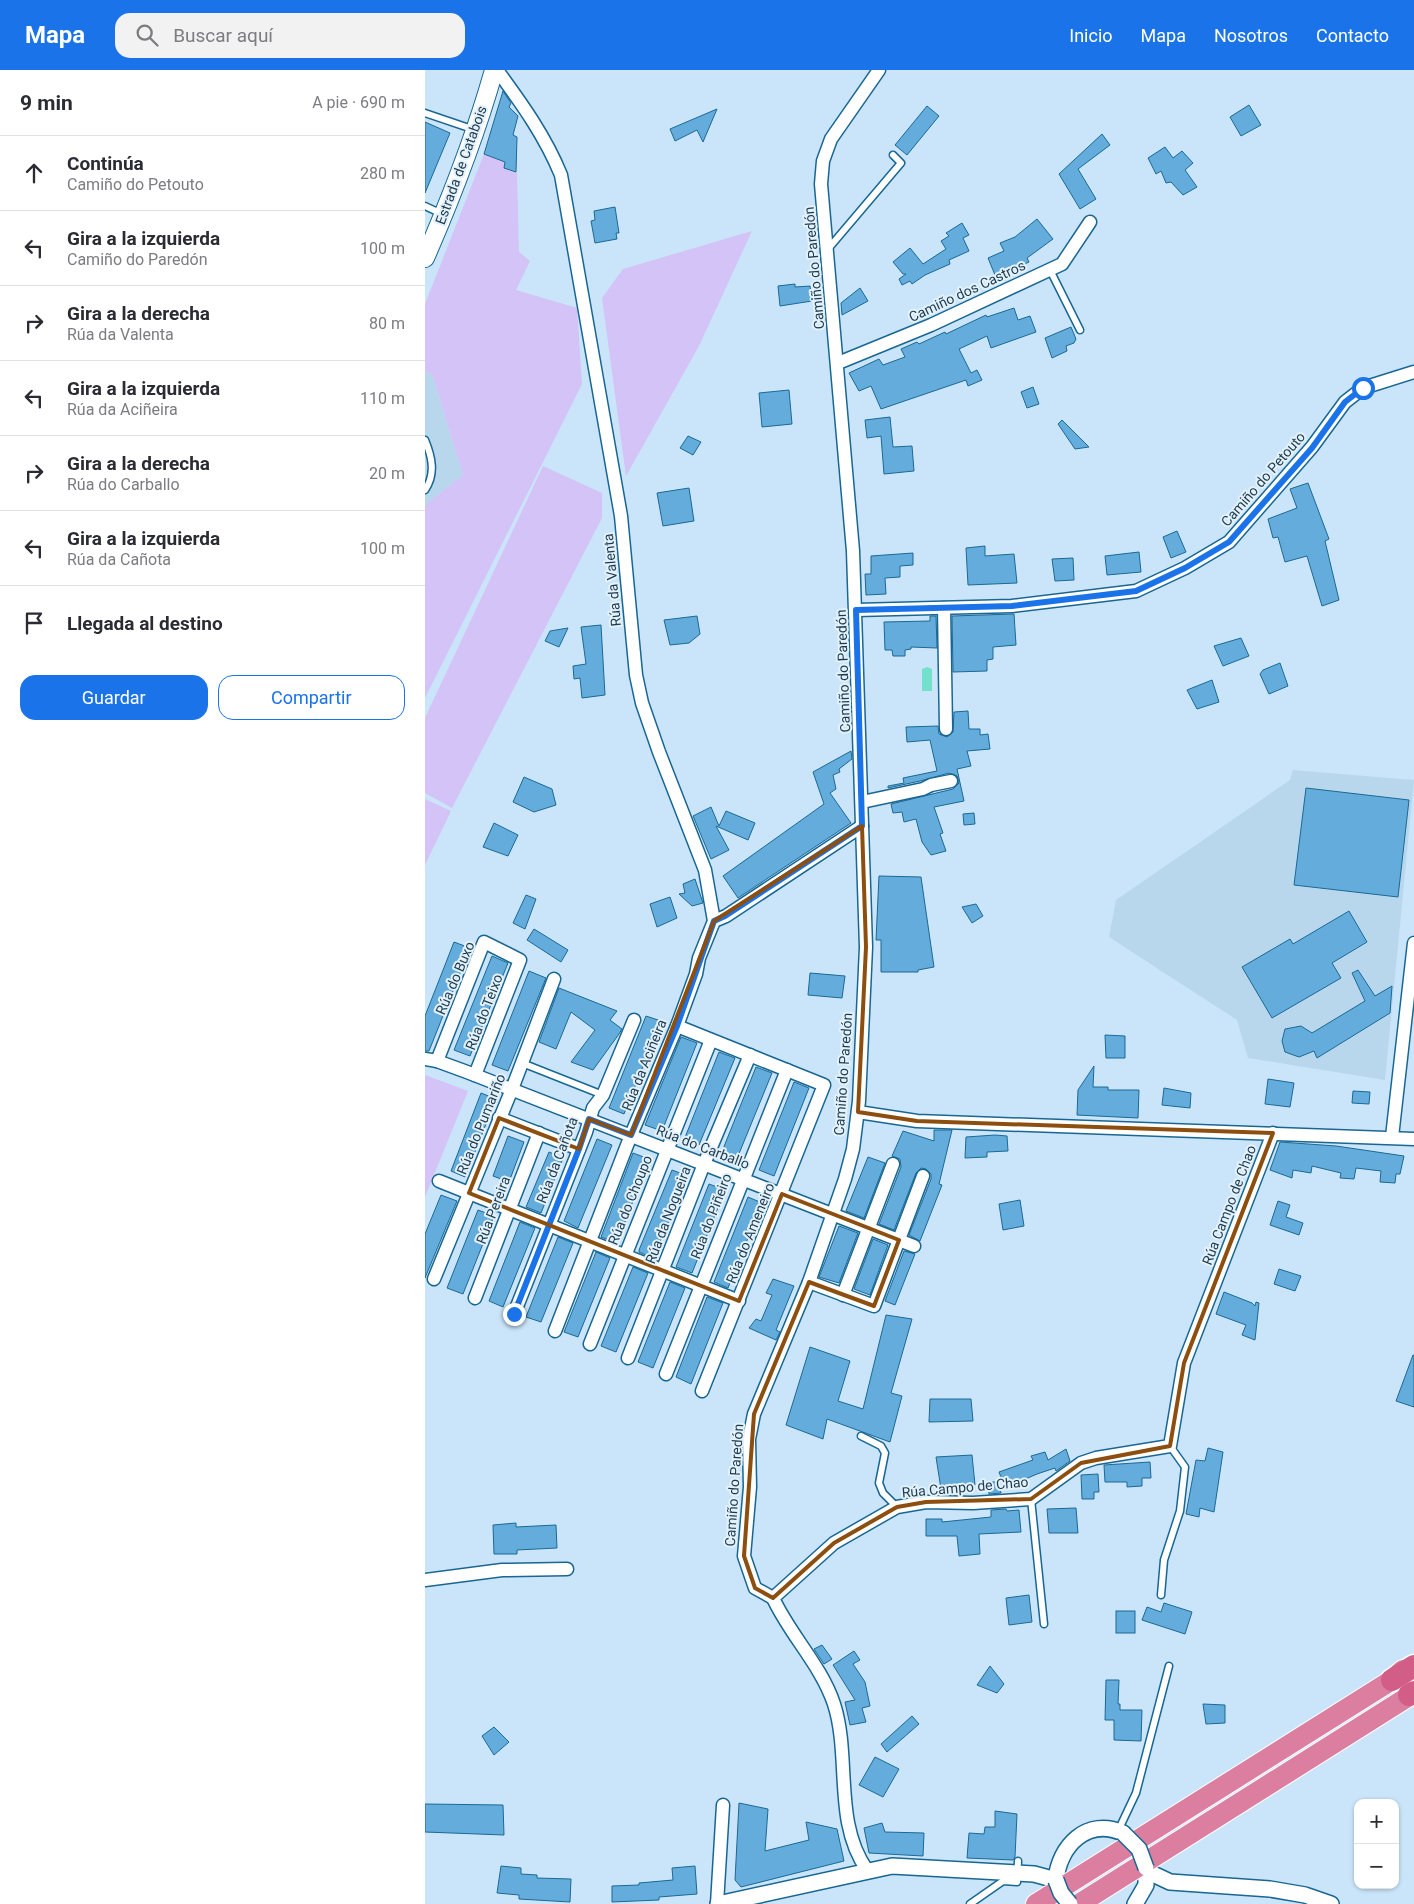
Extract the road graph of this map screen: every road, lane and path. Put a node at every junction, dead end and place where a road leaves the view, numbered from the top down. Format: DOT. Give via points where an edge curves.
graph roads {
  1 [pos="496,70"];
  2 [pos="879,70"];
  3 [pos="425,113"];
  4 [pos="476,131"];
  5 [pos="893,155"];
  6 [pos="425,206"];
  7 [pos="444,215"];
  8 [pos="1091,222"];
  9 [pos="827,250"];
  10 [pos="425,258"];
  11 [pos="1050,270"];
  12 [pos="1080,330"];
  13 [pos="838,363"];
  14 [pos="1414,372"];
  15 [pos="425,440"];
  16 [pos="425,490"];
  17 [pos="944,608"];
  18 [pos="856,610"];
  19 [pos="946,729"];
  20 [pos="951,781"];
  21 [pos="861,802"];
  22 [pos="862,826"];
  23 [pos="714,921"];
  24 [pos="1414,943"];
  25 [pos="520,960"];
  26 [pos="554,979"];
  27 [pos="634,1020"];
  28 [pos="677,1026"];
  29 [pos="711,1040"];
  30 [pos="750,1055"];
  31 [pos="431,1060"];
  32 [pos="522,1063"];
  33 [pos="787,1070"];
  34 [pos="475,1075"];
  35 [pos="512,1089"];
  36 [pos="603,1095"];
  37 [pos="858,1112"];
  38 [pos="499,1118"];
  39 [pos="589,1119"];
  40 [pos="539,1133"];
  41 [pos="1273,1133"];
  42 [pos="631,1135"];
  43 [pos="1392,1137"];
  44 [pos="1414,1139"];
  45 [pos="579,1149"];
  46 [pos="666,1149"];
  47 [pos="704,1164"];
  48 [pos="893,1164"];
  49 [pos="923,1176"];
  50 [pos="742,1179"];
  51 [pos="439,1181"];
  52 [pos="469,1192"];
  53 [pos="782,1194"];
  54 [pos="509,1209"];
  55 [pos="832,1215"];
  56 [pos="549,1225"];
  57 [pos="869,1228"];
  58 [pos="899,1240"];
  59 [pos="591,1242"];
  60 [pos="914,1246"];
  61 [pos="624,1255"];
  62 [pos="663,1271"];
  63 [pos="434,1279"];
  64 [pos="809,1282"];
  65 [pos="700,1286"];
  66 [pos="843,1294"];
  67 [pos="475,1298"];
  68 [pos="739,1301"];
  69 [pos="514,1314"];
  70 [pos="555,1331"];
  71 [pos="590,1344"];
  72 [pos="628,1358"];
  73 [pos="666,1374"];
  74 [pos="702,1391"];
  75 [pos="861,1436"];
  76 [pos="1170,1446"];
  77 [pos="1031,1499"];
  78 [pos="897,1507"];
  79 [pos="567,1570"];
  80 [pos="425,1580"];
  81 [pos="1161,1596"];
  82 [pos="773,1598"];
  83 [pos="1044,1624"];
  84 [pos="1414,1660"];
  85 [pos="1169,1666"];
  86 [pos="1414,1666"];
  87 [pos="1392,1680"];
  88 [pos="1412,1694"];
  89 [pos="723,1805"];
  90 [pos="1120,1832"];
  91 [pos="1059,1862"];
  92 [pos="1018,1867"];
  93 [pos="1146,1868"];
  94 [pos="867,1870"];
  95 [pos="1034,1874"];
  96 [pos="1056,1880"];
  97 [pos="1170,1882"];
  98 [pos="1144,1891"];
  99 [pos="718,1904"];
  100 [pos="970,1904"];
  101 [pos="1036,1904"];
  102 [pos="1078,1904"];
  103 [pos="1135,1904"];
  104 [pos="1331,1904"];
  1 -- 4 [label="main road, Estrada de Catabois"];
  1 -- 23 [label="street, Rúa da Valenta" via="530,115 550,148 561,175 621,516 636,675 659,752 705,870"];
  2 -- 9 [label="street, Camiño do Paredón" via="831,139 823,161 821,184"];
  3 -- 4 [label="lane"];
  4 -- 7 [label="main road, Estrada de Catabois"];
  5 -- 9 [label="lane" via="901,164"];
  6 -- 7 [label="lane"];
  7 -- 10 [label="main road, Estrada de Catabois"];
  8 -- 11 [label="street, Camiño dos Castros" via="1062,264"];
  9 -- 13 [label="street, Camiño do Paredón"];
  11 -- 12 [label="lane"];
  11 -- 13 [label="street, Camiño dos Castros" via="931,326"];
  13 -- 18 [label="street, Camiño do Paredón"];
  14 -- 17 [label="street, Camiño do Petouto" via="1363,388 1345,402 1312,448 1229,542 1185,568 1136,591 1012,606"];
  15 -- 16 [label="lane" via="432,460 432,476"];
  17 -- 18 [label="street, Camiño do Petouto"];
  17 -- 19 [label="street"];
  18 -- 21 [label="street, Camiño do Paredón"];
  20 -- 21 [label="street"];
  21 -- 22 [label="street, Camiño do Paredón"];
  22 -- 23 [label="street"];
  22 -- 37 [label="street, Camiño do Paredón" via="866,947"];
  23 -- 28 [label="street, Rúa da Aciñeira"];
  24 -- 43 [label="street"];
  25 -- 31 [label="street, Rúa do Buxo" via="485,942"];
  25 -- 34 [label="street, Rúa do Teixo"];
  26 -- 32 [label="street, Rúa do Pumariño"];
  27 -- 36 [label="street, Rúa da Cañota"];
  28 -- 29 [label="street"];
  28 -- 42 [label="street, Rúa da Aciñeira"];
  29 -- 30 [label="street"];
  29 -- 46 [label="street, Rúa do Choupo"];
  30 -- 33 [label="street"];
  30 -- 47 [label="street, Rúa da Nogueira"];
  31 -- 34 [label="street, Rúa do Carballo"];
  32 -- 35 [label="street, Rúa do Pumariño"];
  32 -- 36 [label="lane"];
  33 -- 50 [label="street, Rúa do Piñeiro"];
  33 -- 53 [label="street, Rúa do Ameneiro" via="824,1085"];
  34 -- 35 [label="street, Rúa do Carballo"];
  35 -- 38 [label="street, Rúa do Pumariño"];
  35 -- 39 [label="street, Rúa do Carballo"];
  36 -- 39 [label="street, Rúa da Cañota"];
  37 -- 41 [label="street, Rúa Campo de Chao" via="917,1121"];
  37 -- 55 [label="street, Camiño do Paredón" via="853,1149"];
  38 -- 40 [label="street"];
  38 -- 52 [label="street, Rúa do Pumariño"];
  39 -- 42 [label="street, Rúa do Carballo"];
  39 -- 45 [label="street, Rúa da Cañota"];
  40 -- 45 [label="street"];
  40 -- 54 [label="street, Rúa Pereira"];
  41 -- 43 [label="street, Rúa Campo de Chao"];
  41 -- 76 [label="street, Rúa Campo de Chao" via="1184,1363"];
  42 -- 46 [label="street, Rúa do Carballo"];
  42 -- 59 [label="street, Rúa da Aciñeira"];
  43 -- 44 [label="street, Rúa Campo de Chao"];
  45 -- 56 [label="street, Rúa da Cañota"];
  46 -- 47 [label="street, Rúa do Carballo"];
  46 -- 61 [label="street, Rúa do Choupo"];
  47 -- 50 [label="street, Rúa do Carballo"];
  47 -- 62 [label="street, Rúa da Nogueira"];
  48 -- 57 [label="street"];
  49 -- 58 [label="street"];
  50 -- 53 [label="street, Rúa do Carballo"];
  50 -- 65 [label="street, Rúa do Piñeiro"];
  51 -- 52 [label="street"];
  52 -- 54 [label="street"];
  52 -- 63 [label="street, Rúa do Pumariño"];
  53 -- 55 [label="street, Rúa do Carballo"];
  53 -- 68 [label="street, Rúa do Ameneiro"];
  54 -- 56 [label="street"];
  54 -- 67 [label="street, Rúa Pereira"];
  55 -- 57 [label="street, Rúa do Carballo"];
  55 -- 64 [label="street, Camiño do Paredón"];
  56 -- 59 [label="street"];
  56 -- 69 [label="street, Rúa da Cañota"];
  57 -- 58 [label="street, Rúa do Carballo"];
  57 -- 66 [label="street"];
  58 -- 60 [label="street, Rúa do Carballo"];
  58 -- 66 [label="street" via="874,1306"];
  59 -- 61 [label="street"];
  59 -- 70 [label="street, Rúa da Aciñeira"];
  61 -- 62 [label="street"];
  61 -- 71 [label="street, Rúa do Choupo"];
  62 -- 65 [label="street"];
  62 -- 72 [label="street, Rúa da Nogueira"];
  64 -- 66 [label="street"];
  64 -- 82 [label="street, Camiño do Paredón" via="754,1414 749,1439 750,1487 744,1556 755,1588"];
  65 -- 68 [label="street"];
  65 -- 73 [label="street, Rúa do Piñeiro"];
  68 -- 74 [label="street, Rúa do Ameneiro"];
  75 -- 78 [label="lane" via="881,1446 885,1454 879,1482 883,1494"];
  76 -- 77 [label="street, Rúa Campo de Chao" via="1096,1458 1081,1464"];
  76 -- 81 [label="lane" via="1185,1468 1180,1511 1164,1560"];
  77 -- 78 [label="street, Rúa Campo de Chao" via="973,1504 926,1502"];
  77 -- 83 [label="lane"];
  78 -- 82 [label="street, Rúa Campo de Chao" via="834,1543"];
  79 -- 80 [label="street" via="502,1570"];
  82 -- 94 [label="street" via="834,1703 841,1734 846,1810 859,1859"];
  84 -- 87 [label="highway"];
  85 -- 90 [label="lane" via="1136,1794"];
  86 -- 87 [label="highway"];
  87 -- 101 [label="highway"];
  88 -- 102 [label="highway"];
  89 -- 99 [label="street"];
  90 -- 91 [label="street" via="1105,1828 1085,1832 1069,1843"];
  90 -- 93 [label="street, bridge" via="1139,1849"];
  91 -- 95 [label="street"];
  91 -- 96 [label="street"];
  92 -- 94 [label="street" via="892,1866"];
  92 -- 95 [label="street"];
  92 -- 100 [label="lane" via="1017,1882 1003,1881"];
  93 -- 97 [label="street"];
  93 -- 98 [label="street"];
  94 -- 99 [label="street"];
  95 -- 96 [label="street"];
  96 -- 102 [label="street, bridge" via="1061,1893"];
  97 -- 98 [label="street"];
  97 -- 104 [label="street" via="1271,1889"];
  98 -- 103 [label="street"];
}
